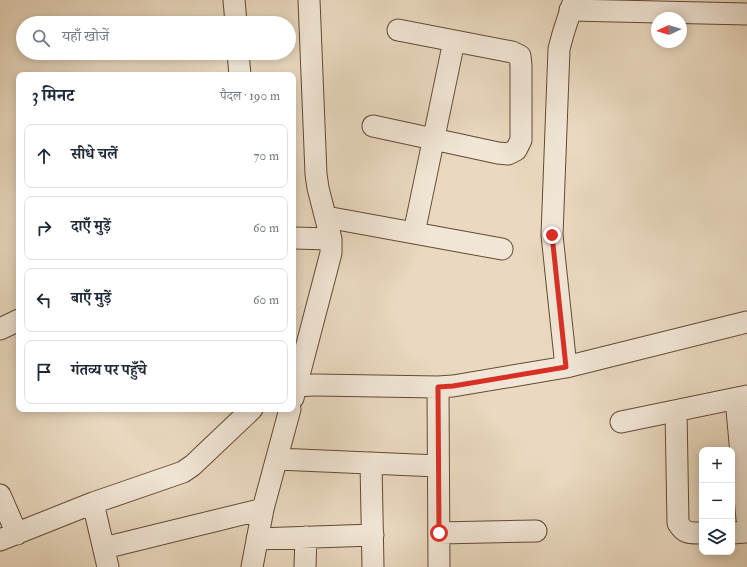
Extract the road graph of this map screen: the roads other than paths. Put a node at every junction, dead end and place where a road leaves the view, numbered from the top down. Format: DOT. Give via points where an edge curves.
graph roads {
  1 [pos="235,0"];
  2 [pos="309,0"];
  3 [pos="572,5"];
  4 [pos="661,6"];
  5 [pos="747,14"];
  6 [pos="236,16"];
  7 [pos="398,30"];
  8 [pos="454,41"];
  9 [pos="239,60"];
  10 [pos="240,72"];
  11 [pos="372,126"];
  12 [pos="433,140"];
  13 [pos="326,217"];
  14 [pos="414,233"];
  15 [pos="296,238"];
  16 [pos="331,239"];
  17 [pos="502,249"];
  18 [pos="16,321"];
  19 [pos="747,322"];
  20 [pos="0,329"];
  21 [pos="566,367"];
  22 [pos="296,384"];
  23 [pos="438,387"];
  24 [pos="296,390"];
  25 [pos="741,398"];
  26 [pos="676,411"];
  27 [pos="249,412"];
  28 [pos="289,412"];
  29 [pos="621,422"];
  30 [pos="277,459"];
  31 [pos="371,463"];
  32 [pos="438,466"];
  33 [pos="0,495"];
  34 [pos="93,503"];
  35 [pos="263,509"];
  36 [pos="747,518"];
  37 [pos="536,531"];
  38 [pos="735,532"];
  39 [pos="747,532"];
  40 [pos="439,533"];
  41 [pos="699,533"];
  42 [pos="373,535"];
  43 [pos="8,537"];
  44 [pos="306,537"];
  45 [pos="257,539"];
  46 [pos="106,558"];
  47 [pos="252,567"];
  48 [pos="305,567"];
  49 [pos="373,567"];
  50 [pos="439,567"];
  1 -- 6 [label="street"];
  2 -- 13 [label="street" via="316,174"];
  3 -- 4 [label="street"];
  3 -- 21 [label="street" via="559,49 552,235"];
  4 -- 5 [label="street"];
  7 -- 8 [label="street"];
  8 -- 12 [label="street"];
  8 -- 12 [label="street" via="512,52 520,56 521,140 516,150 508,154"];
  9 -- 10 [label="street"];
  11 -- 12 [label="street"];
  12 -- 14 [label="street"];
  13 -- 14 [label="street"];
  13 -- 16 [label="street"];
  14 -- 17 [label="street"];
  15 -- 16 [label="street"];
  16 -- 22 [label="street" via="331,253"];
  18 -- 20 [label="street"];
  19 -- 21 [label="street"];
  21 -- 23 [label="street"];
  23 -- 24 [label="street" via="316,385"];
  23 -- 32 [label="street"];
  25 -- 26 [label="street"];
  25 -- 36 [label="street"];
  26 -- 29 [label="street"];
  26 -- 41 [label="street" via="678,522 682,530"];
  27 -- 34 [label="street" via="183,472"];
  28 -- 30 [label="street"];
  30 -- 31 [label="street"];
  30 -- 35 [label="street"];
  31 -- 32 [label="street"];
  31 -- 42 [label="street"];
  32 -- 40 [label="street"];
  33 -- 43 [label="street"];
  34 -- 43 [label="street"];
  34 -- 46 [label="street"];
  35 -- 45 [label="street"];
  35 -- 46 [label="street"];
  37 -- 40 [label="street"];
  38 -- 39 [label="street"];
  40 -- 50 [label="street"];
  42 -- 44 [label="street"];
  42 -- 49 [label="street"];
  44 -- 45 [label="street"];
  44 -- 48 [label="street"];
  45 -- 47 [label="street"];
}
